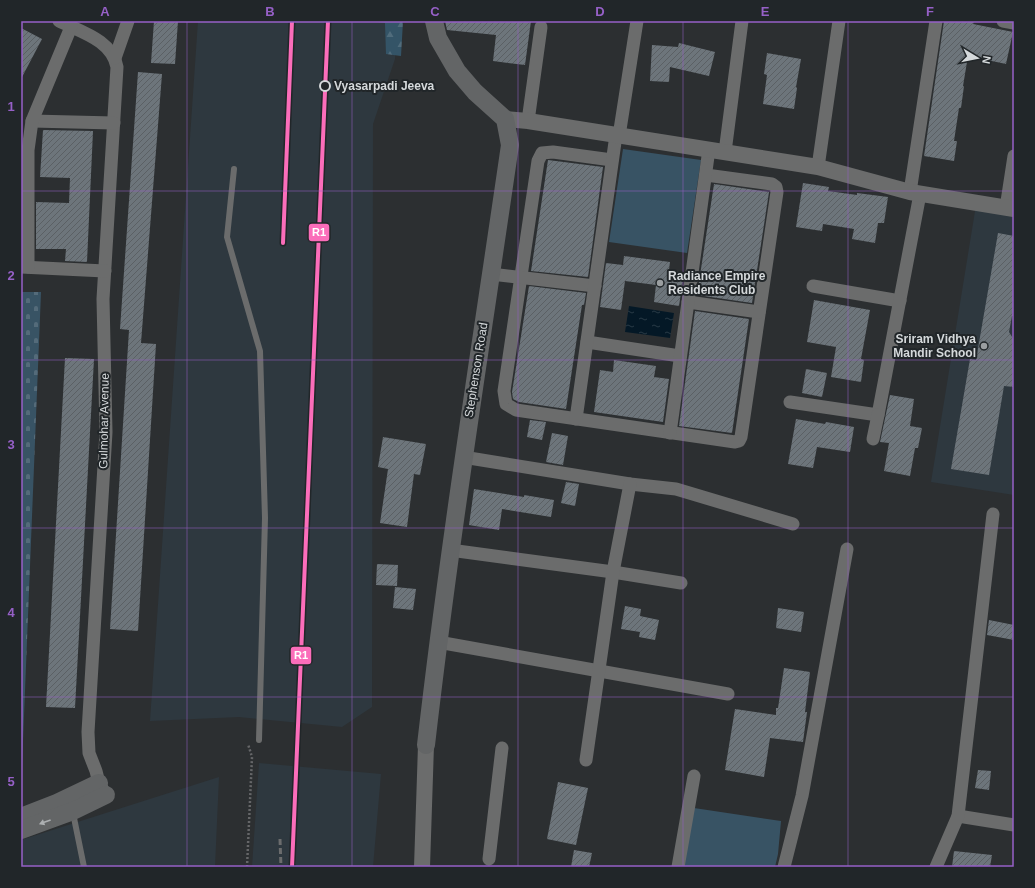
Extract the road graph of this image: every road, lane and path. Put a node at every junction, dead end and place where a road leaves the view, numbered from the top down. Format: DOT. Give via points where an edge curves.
graph roads {
  1 [pos="128,21"];
  2 [pos="434,21"];
  3 [pos="637,21"];
  4 [pos="742,21"];
  5 [pos="839,21"];
  6 [pos="936,21"];
  7 [pos="1003,21"];
  8 [pos="1014,23"];
  9 [pos="65,24"];
  10 [pos="541,26"];
  11 [pos="115,58"];
  12 [pos="505,119"];
  13 [pos="32,121"];
  14 [pos="528,121"];
  15 [pos="114,123"];
  16 [pos="617,135"];
  17 [pos="717,150"];
  18 [pos="1014,156"];
  19 [pos="612,160"];
  20 [pos="818,167"];
  21 [pos="234,169"];
  22 [pos="706,175"];
  23 [pos="915,193"];
  24 [pos="1010,208"];
  25 [pos="25,267"];
  26 [pos="105,271"];
  27 [pos="491,274"];
  28 [pos="520,278"];
  29 [pos="594,286"];
  30 [pos="813,286"];
  31 [pos="900,300"];
  32 [pos="688,302"];
  33 [pos="759,312"];
  34 [pos="587,342"];
  35 [pos="680,356"];
  36 [pos="790,402"];
  37 [pos="878,415"];
  38 [pos="576,419"];
  39 [pos="670,433"];
  40 [pos="873,439"];
  41 [pos="463,457"];
  42 [pos="630,484"];
  43 [pos="993,514"];
  44 [pos="793,524"];
  45 [pos="847,549"];
  46 [pos="450,550"];
  47 [pos="614,572"];
  48 [pos="682,583"];
  49 [pos="438,642"];
  50 [pos="599,671"];
  51 [pos="728,694"];
  52 [pos="259,740"];
  53 [pos="247,742"];
  54 [pos="426,744"];
  55 [pos="502,748"];
  56 [pos="586,760"];
  57 [pos="694,776"];
  58 [pos="102,789"];
  59 [pos="73,812"];
  60 [pos="958,816"];
  61 [pos="21,817"];
  62 [pos="1014,825"];
  63 [pos="21,830"];
  64 [pos="489,860"];
  65 [pos="84,867"];
  66 [pos="247,867"];
  67 [pos="422,867"];
  68 [pos="678,867"];
  69 [pos="784,867"];
  70 [pos="936,867"];
  1 -- 11 [label="street"];
  2 -- 12 [label="main road" via="438,38 457,71 475,92"];
  3 -- 16 [label="street"];
  4 -- 17 [label="street"];
  5 -- 20 [label="street"];
  6 -- 23 [label="street"];
  7 -- 8 [label="street"];
  9 -- 11 [label="street" via="101,42"];
  9 -- 13 [label="street"];
  10 -- 14 [label="street"];
  11 -- 15 [label="street, Gulmohar Avenue" via="117,73"];
  12 -- 14 [label="street"];
  12 -- 27 [label="main road, Stephenson Road" via="510,145"];
  13 -- 15 [label="street"];
  13 -- 25 [label="street" via="28,150"];
  14 -- 16 [label="street"];
  15 -- 26 [label="street, Gulmohar Avenue"];
  16 -- 17 [label="street"];
  16 -- 19 [label="street"];
  17 -- 20 [label="street"];
  17 -- 22 [label="street"];
  18 -- 24 [label="street"];
  19 -- 28 [label="street" via="542,152 538,161"];
  19 -- 29 [label="street"];
  20 -- 23 [label="street"];
  21 -- 52 [label="lane" via="227,237 260,351 265,518"];
  22 -- 32 [label="street"];
  22 -- 33 [label="street" via="772,184 776,187"];
  23 -- 24 [label="street"];
  23 -- 31 [label="street"];
  25 -- 26 [label="street"];
  26 -- 58 [label="street, Gulmohar Avenue" via="103,325 106,432 88,732 89,753"];
  27 -- 28 [label="street"];
  27 -- 41 [label="main road, Stephenson Road"];
  28 -- 29 [label="street"];
  28 -- 38 [label="street" via="504,392 506,404 516,410"];
  29 -- 34 [label="street"];
  30 -- 31 [label="street"];
  31 -- 37 [label="street"];
  32 -- 33 [label="street"];
  32 -- 35 [label="street"];
  33 -- 39 [label="street" via="739,441"];
  34 -- 35 [label="street"];
  34 -- 38 [label="street"];
  35 -- 39 [label="street"];
  36 -- 37 [label="street"];
  37 -- 40 [label="street"];
  38 -- 39 [label="street"];
  41 -- 42 [label="street"];
  41 -- 46 [label="main road, Stephenson Road"];
  42 -- 44 [label="street" via="676,489"];
  42 -- 47 [label="street"];
  43 -- 60 [label="street"];
  45 -- 69 [label="street" via="802,796"];
  46 -- 47 [label="street"];
  46 -- 49 [label="main road, Stephenson Road"];
  47 -- 48 [label="street"];
  47 -- 50 [label="street"];
  49 -- 50 [label="street"];
  49 -- 54 [label="main road, Stephenson Road"];
  50 -- 51 [label="street"];
  50 -- 56 [label="street"];
  53 -- 66 [label="path" via="252,757"];
  54 -- 67 [label="street"];
  55 -- 64 [label="street"];
  57 -- 68 [label="street"];
  58 -- 59 [label="main road"];
  58 -- 61 [label="main road"];
  59 -- 63 [label="main road, one-way"];
  59 -- 65 [label="lane"];
  60 -- 62 [label="street"];
  60 -- 70 [label="street"];
}
